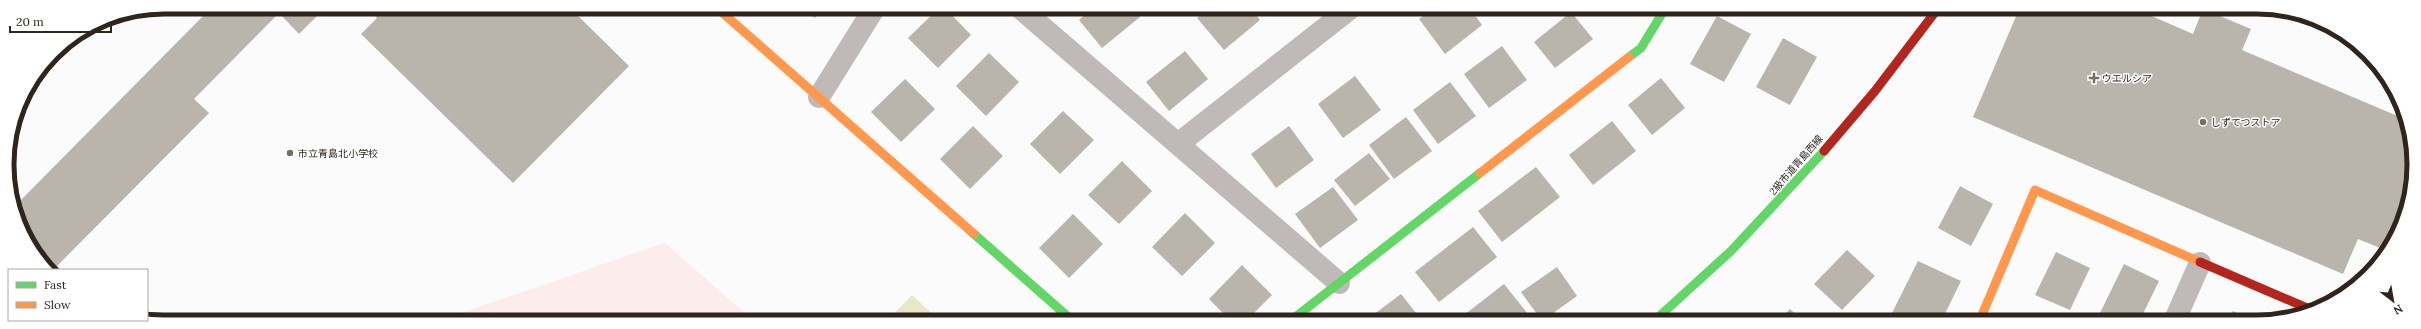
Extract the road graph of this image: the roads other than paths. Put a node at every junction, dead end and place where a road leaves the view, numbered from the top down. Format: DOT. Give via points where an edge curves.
graph roads {
  1 [pos="724,14"];
  2 [pos="870,14"];
  3 [pos="1027,14"];
  4 [pos="1343,14"];
  5 [pos="1662,14"];
  6 [pos="1934,14"];
  7 [pos="819,97"];
  8 [pos="1178,144"];
  9 [pos="2200,263"];
  10 [pos="1339,282"];
  11 [pos="2305,307"];
  12 [pos="1066,315"];
  13 [pos="1298,315"];
  14 [pos="1661,315"];
  15 [pos="1982,315"];
  16 [pos="2177,315"];
  1 -- 7 [label="street"];
  2 -- 7 [label="street"];
  3 -- 8 [label="street"];
  4 -- 8 [label="street"];
  5 -- 10 [label="street" via="1641,48"];
  6 -- 14 [label="street, 2級市道青島西線" via="1897,65 1780,201"];
  7 -- 12 [label="street"];
  8 -- 10 [label="street"];
  9 -- 11 [label="street"];
  9 -- 15 [label="street" via="2035,190"];
  9 -- 16 [label="street"];
  10 -- 13 [label="street"];
}
